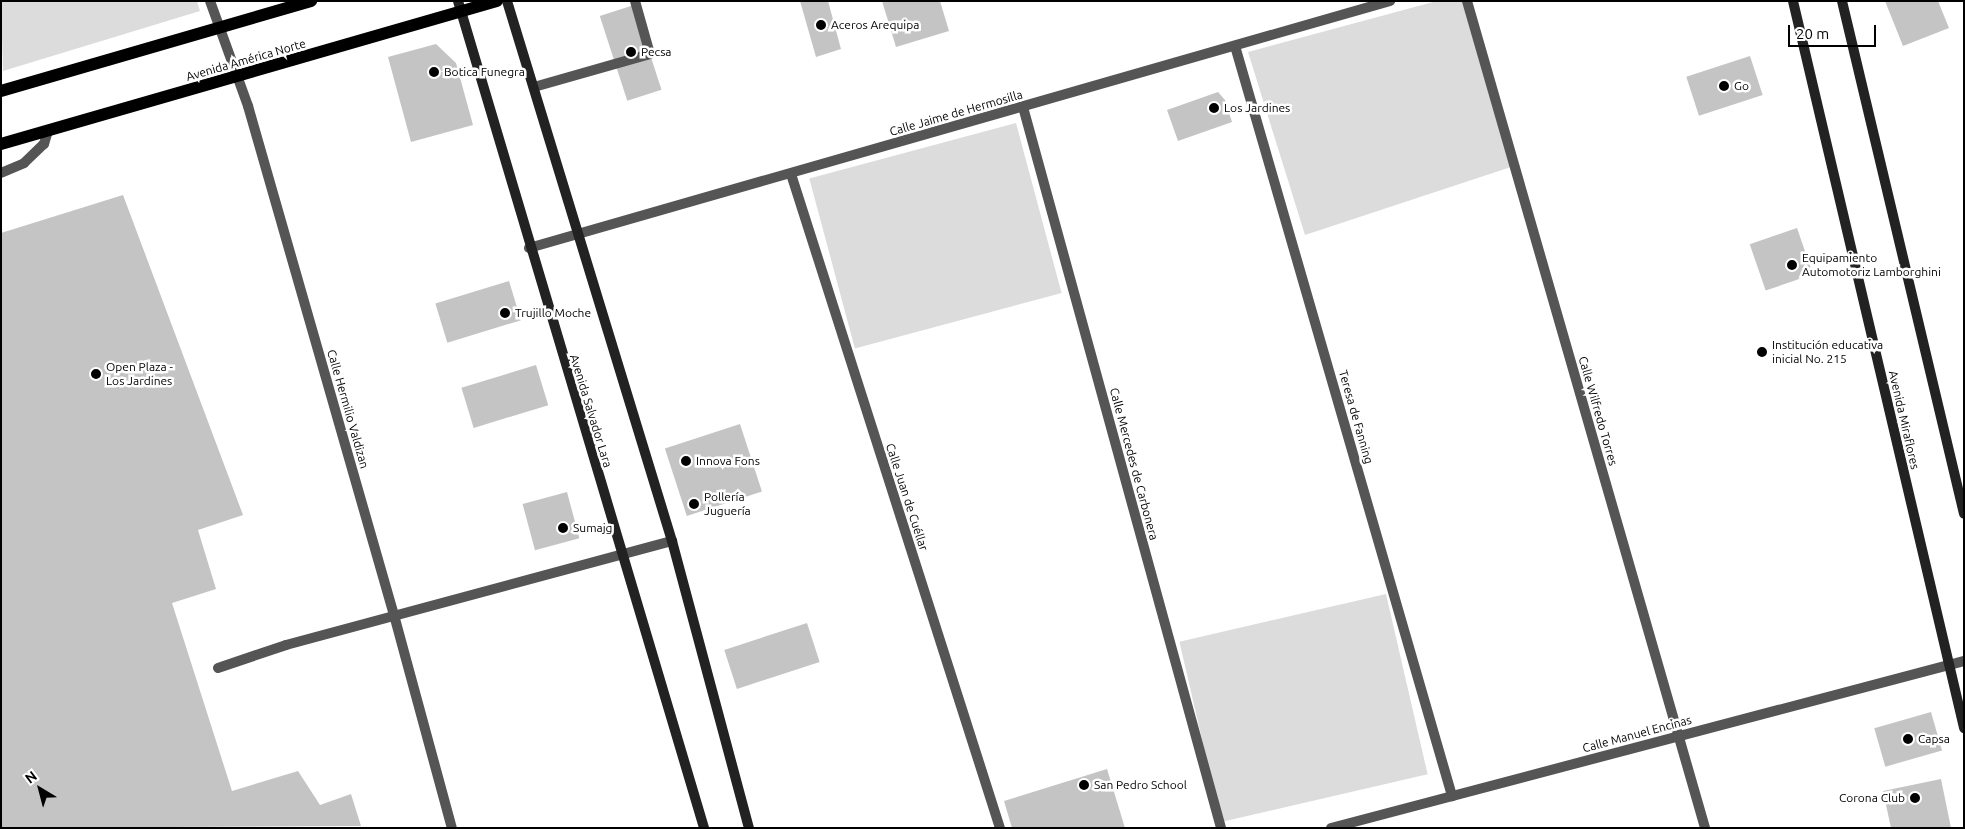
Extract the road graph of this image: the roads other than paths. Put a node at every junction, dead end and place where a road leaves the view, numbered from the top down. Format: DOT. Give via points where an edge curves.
graph roads {
  1 [pos="210,1"];
  2 [pos="311,1"];
  3 [pos="497,1"];
  4 [pos="507,1"];
  5 [pos="635,1"];
  6 [pos="1390,1"];
  7 [pos="1467,1"];
  8 [pos="1793,1"];
  9 [pos="1842,1"];
  10 [pos="460,7"];
  11 [pos="217,27"];
  12 [pos="1235,46"];
  13 [pos="236,77"];
  14 [pos="534,87"];
  15 [pos="1,91"];
  16 [pos="1023,107"];
  17 [pos="48,131"];
  18 [pos="1,144"];
  19 [pos="1,173"];
  20 [pos="791,174"];
  21 [pos="580,234"];
  22 [pos="529,248"];
  23 [pos="1964,514"];
  24 [pos="672,541"];
  25 [pos="621,553"];
  26 [pos="394,615"];
  27 [pos="1964,661"];
  28 [pos="1949,666"];
  29 [pos="218,668"];
  30 [pos="1964,728"];
  31 [pos="1679,736"];
  32 [pos="1452,796"];
  33 [pos="452,828"];
  34 [pos="704,828"];
  35 [pos="749,828"];
  36 [pos="1000,828"];
  37 [pos="1221,828"];
  38 [pos="1331,828"];
  39 [pos="1705,828"];
  1 -- 11 [label="street, Calle Hermilio Valdizan"];
  2 -- 11 [label="main road"];
  3 -- 10 [label="main road, Avenida América Norte"];
  4 -- 14 [label="street"];
  5 -- 14 [label="street" via="650,54"];
  6 -- 12 [label="street, Calle Jaime de Hermosilla"];
  7 -- 31 [label="street, Calle Wilfredo Torres"];
  8 -- 28 [label="street, Avenida Miraflores"];
  9 -- 23 [label="street"];
  10 -- 13 [label="main road, Avenida América Norte"];
  10 -- 22 [label="street, Avenida Salvador Lara"];
  11 -- 13 [label="street, Calle Hermilio Valdizan"];
  11 -- 15 [label="main road"];
  12 -- 16 [label="street, Calle Jaime de Hermosilla"];
  12 -- 32 [label="street, Teresa de Fanning"];
  13 -- 17 [label="main road, Avenida América Norte"];
  13 -- 26 [label="street, Calle Hermilio Valdizan" via="248,106"];
  14 -- 21 [label="street"];
  16 -- 20 [label="street, Calle Jaime de Hermosilla"];
  16 -- 37 [label="street, Calle Mercedes de Carbonera"];
  17 -- 18 [label="main road, Avenida América Norte"];
  17 -- 19 [label="street" via="44,144 30,157"];
  20 -- 21 [label="street, Calle Jaime de Hermosilla"];
  20 -- 36 [label="street, Calle Juan de Cuéllar"];
  21 -- 22 [label="street, Calle Jaime de Hermosilla"];
  21 -- 24 [label="street"];
  22 -- 25 [label="street, Avenida Salvador Lara"];
  24 -- 25 [label="street"];
  24 -- 35 [label="street"];
  25 -- 26 [label="street"];
  25 -- 34 [label="street, Avenida Salvador Lara"];
  26 -- 29 [label="street"];
  26 -- 33 [label="street, Calle Hermilio Valdizan"];
  27 -- 28 [label="street, Calle Manuel Encinas"];
  28 -- 30 [label="street, Avenida Miraflores"];
  28 -- 31 [label="street, Calle Manuel Encinas"];
  31 -- 32 [label="street, Calle Manuel Encinas"];
  31 -- 39 [label="street, Calle Wilfredo Torres"];
  32 -- 38 [label="street, Calle Manuel Encinas"];
}
